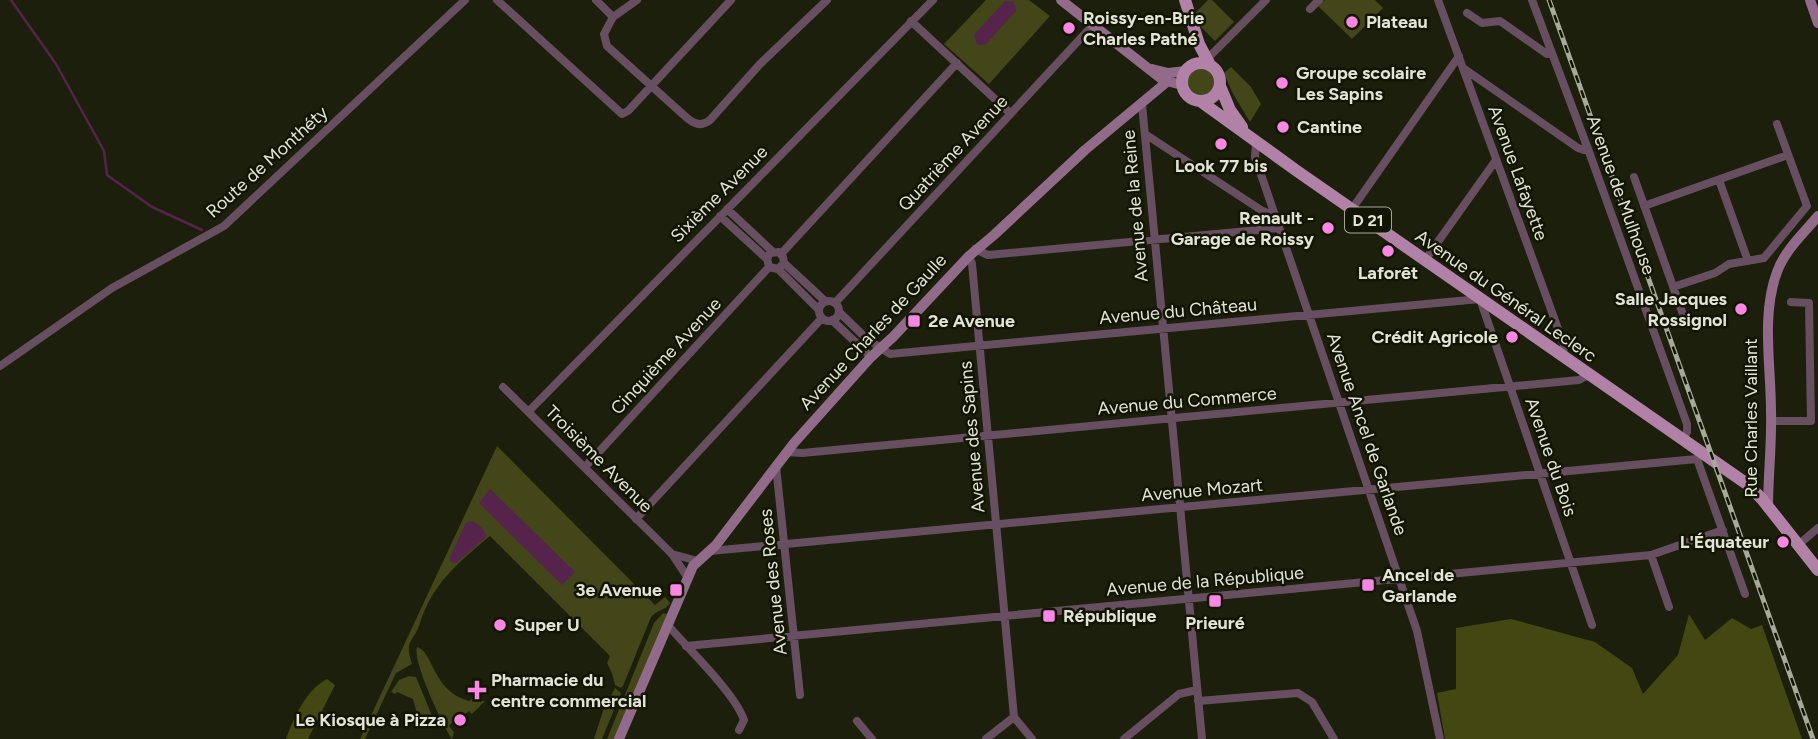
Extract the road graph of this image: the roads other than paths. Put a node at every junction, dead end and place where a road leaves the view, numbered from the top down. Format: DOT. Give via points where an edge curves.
graph roads {
  1 [pos="465,0"];
  2 [pos="497,0"];
  3 [pos="596,0"];
  4 [pos="638,0"];
  5 [pos="731,0"];
  6 [pos="827,0"];
  7 [pos="933,0"];
  8 [pos="1061,0"];
  9 [pos="1185,0"];
  10 [pos="1266,0"];
  11 [pos="1319,0"];
  12 [pos="1438,0"];
  13 [pos="1532,0"];
  14 [pos="1810,0"];
  15 [pos="1310,9"];
  16 [pos="1467,13"];
  17 [pos="613,17"];
  18 [pos="911,21"];
  19 [pos="1818,23"];
  20 [pos="1093,25"];
  21 [pos="1552,54"];
  22 [pos="1459,56"];
  23 [pos="1208,62"];
  24 [pos="957,63"];
  25 [pos="1150,68"];
  26 [pos="1463,68"];
  27 [pos="1185,71"];
  28 [pos="1168,77"];
  29 [pos="1182,85"];
  30 [pos="1220,86"];
  31 [pos="650,87"];
  32 [pos="1200,101"];
  33 [pos="1144,102"];
  34 [pos="1010,113"];
  35 [pos="1777,124"];
  36 [pos="1145,134"];
  37 [pos="1256,142"];
  38 [pos="1588,149"];
  39 [pos="1788,155"];
  40 [pos="1496,160"];
  41 [pos="1634,177"];
  42 [pos="1720,180"];
  43 [pos="1644,206"];
  44 [pos="727,209"];
  45 [pos="1352,209"];
  46 [pos="720,216"];
  47 [pos="1818,216"];
  48 [pos="1276,217"];
  49 [pos="1279,228"];
  50 [pos="1154,239"];
  51 [pos="972,253"];
  52 [pos="1425,260"];
  53 [pos="775,261"];
  54 [pos="1748,261"];
  55 [pos="1673,286"];
  56 [pos="1480,299"];
  57 [pos="825,301"];
  58 [pos="1791,302"];
  59 [pos="835,303"];
  60 [pos="839,312"];
  61 [pos="820,314"];
  62 [pos="1310,316"];
  63 [pos="832,320"];
  64 [pos="1686,323"];
  65 [pos="1163,328"];
  66 [pos="979,346"];
  67 [pos="881,348"];
  68 [pos="871,357"];
  69 [pos="1563,357"];
  70 [pos="0,366"];
  71 [pos="1588,375"];
  72 [pos="1510,386"];
  73 [pos="503,387"];
  74 [pos="1339,403"];
  75 [pos="528,411"];
  76 [pos="1172,419"];
  77 [pos="1771,421"];
  78 [pos="988,436"];
  79 [pos="1683,440"];
  80 [pos="787,452"];
  81 [pos="1699,456"];
  82 [pos="776,466"];
  83 [pos="585,467"];
  84 [pos="1540,474"];
  85 [pos="1369,490"];
  86 [pos="1181,508"];
  87 [pos="1768,508"];
  88 [pos="636,519"];
  89 [pos="996,525"];
  90 [pos="1818,528"];
  91 [pos="1723,530"];
  92 [pos="786,545"];
  93 [pos="1798,545"];
  94 [pos="710,551"];
  95 [pos="672,555"];
  96 [pos="1651,555"];
  97 [pos="698,561"];
  98 [pos="1570,562"];
  99 [pos="1818,570"];
  100 [pos="688,578"];
  101 [pos="1399,578"];
  102 [pos="1745,594"];
  103 [pos="1189,598"];
  104 [pos="1669,607"];
  105 [pos="1004,615"];
  106 [pos="667,624"];
  107 [pos="1592,625"];
  108 [pos="794,636"];
  109 [pos="687,646"];
  110 [pos="1197,690"];
  111 [pos="800,695"];
  112 [pos="1198,701"];
  113 [pos="1014,717"];
  114 [pos="857,721"];
  115 [pos="739,730"];
  116 [pos="619,739"];
  117 [pos="872,739"];
  118 [pos="986,739"];
  119 [pos="1032,739"];
  120 [pos="1124,739"];
  121 [pos="1202,739"];
  122 [pos="1334,739"];
  123 [pos="1440,739"];
  1 -- 70 [label="street, Route de Monthéty" via="224,226 112,288"];
  2 -- 31 [label="street" via="618,113 628,111"];
  3 -- 17 [label="street"];
  4 -- 17 [label="street"];
  5 -- 31 [label="street"];
  6 -- 31 [label="street" via="705,124 691,121"];
  7 -- 18 [label="street, Sixième Avenue"];
  8 -- 20 [label="main road"];
  9 -- 23 [label="main road"];
  10 -- 23 [label="street"];
  11 -- 15 [label="street"];
  12 -- 22 [label="street, Avenue Lafayette"];
  13 -- 21 [label="street, Avenue de Mulhouse"];
  14 -- 19 [label="main road"];
  16 -- 21 [label="street" via="1482,23 1500,21"];
  17 -- 31 [label="street" via="604,34 606,45"];
  18 -- 24 [label="street"];
  18 -- 44 [label="street, Sixième Avenue"];
  20 -- 25 [label="main road"];
  20 -- 34 [label="street, Quatrième Avenue"];
  21 -- 38 [label="street, Avenue de Mulhouse"];
  22 -- 26 [label="street, Avenue Lafayette"];
  22 -- 45 [label="street"];
  23 -- 27 [label="main road"];
  23 -- 30 [label="main road" via="1219,75"];
  24 -- 34 [label="street"];
  24 -- 53 [label="street, Cinquième Avenue"];
  25 -- 28 [label="main road"];
  25 -- 33 [label="main road" via="1152,78"];
  26 -- 38 [label="street" via="1578,148"];
  26 -- 40 [label="street, Avenue Lafayette"];
  27 -- 28 [label="main road"];
  27 -- 29 [label="main road"];
  28 -- 29 [label="main road"];
  28 -- 33 [label="main road, Avenue Charles de Gaulle"];
  29 -- 32 [label="main road" via="1189,96"];
  30 -- 32 [label="main road" via="1213,97"];
  30 -- 37 [label="main road, Avenue du Général Leclerc / D 21" via="1234,116"];
  32 -- 37 [label="main road, Avenue du Général Leclerc / D 21"];
  33 -- 36 [label="street, Avenue de la Reine"];
  33 -- 51 [label="main road, Avenue Charles de Gaulle" via="1084,150"];
  34 -- 59 [label="street, Quatrième Avenue"];
  35 -- 39 [label="street"];
  36 -- 48 [label="street"];
  36 -- 50 [label="street, Avenue de la Reine"];
  37 -- 45 [label="main road, Avenue du Général Leclerc / D 21"];
  37 -- 48 [label="street, Avenue Ancel de Garlande" via="1255,157"];
  38 -- 79 [label="street, Avenue de Mulhouse" via="1687,424"];
  39 -- 42 [label="street"];
  39 -- 54 [label="street" via="1807,206 1764,258"];
  40 -- 52 [label="street"];
  40 -- 69 [label="street, Avenue Lafayette" via="1563,342"];
  41 -- 43 [label="street"];
  42 -- 43 [label="street"];
  42 -- 54 [label="street"];
  43 -- 55 [label="street"];
  44 -- 46 [label="street, Sixième Avenue"];
  44 -- 53 [label="street"];
  45 -- 52 [label="main road, Avenue du Général Leclerc / D 21"];
  46 -- 53 [label="street"];
  46 -- 75 [label="street, Sixième Avenue"];
  47 -- 77 [label="main road, Rue Charles Vaillant" via="1790,249 1774,280 1768,339"];
  48 -- 49 [label="street, Avenue Ancel de Garlande"];
  49 -- 50 [label="street"];
  49 -- 62 [label="street, Avenue Ancel de Garlande"];
  50 -- 51 [label="street"];
  50 -- 65 [label="street, Avenue de la Reine"];
  51 -- 66 [label="street, Avenue des Sapins"];
  51 -- 67 [label="main road, Avenue Charles de Gaulle"];
  52 -- 56 [label="main road, Avenue du Général Leclerc / D 21"];
  53 -- 57 [label="street"];
  53 -- 61 [label="street"];
  53 -- 83 [label="street, Cinquième Avenue"];
  54 -- 55 [label="street"];
  55 -- 64 [label="street"];
  56 -- 62 [label="street, Avenue du Château"];
  56 -- 69 [label="main road, Avenue du Général Leclerc / D 21"];
  56 -- 72 [label="street, Avenue du Bois"];
  57 -- 59 [label="street"];
  57 -- 61 [label="street"];
  58 -- 77 [label="street" via="1809,303 1811,421"];
  59 -- 60 [label="street"];
  60 -- 63 [label="street"];
  60 -- 67 [label="street"];
  61 -- 63 [label="street"];
  61 -- 88 [label="street"];
  62 -- 65 [label="street, Avenue du Château"];
  62 -- 74 [label="street, Avenue Ancel de Garlande"];
  63 -- 68 [label="street"];
  65 -- 66 [label="street, Avenue du Château"];
  65 -- 76 [label="street, Avenue de la Reine"];
  66 -- 67 [label="street, Avenue du Château" via="890,354"];
  66 -- 78 [label="street, Avenue des Sapins"];
  67 -- 68 [label="main road, Avenue Charles de Gaulle"];
  68 -- 80 [label="main road, Avenue Charles de Gaulle"];
  69 -- 71 [label="main road, Avenue du Général Leclerc / D 21"];
  71 -- 72 [label="street, Avenue du Commerce" via="1579,380"];
  71 -- 79 [label="main road, Avenue du Général Leclerc / D 21"];
  72 -- 74 [label="street, Avenue du Commerce"];
  72 -- 84 [label="street, Avenue du Bois"];
  73 -- 75 [label="street, Troisième Avenue"];
  74 -- 76 [label="street, Avenue du Commerce"];
  74 -- 85 [label="street, Avenue Ancel de Garlande"];
  75 -- 83 [label="street, Troisième Avenue"];
  76 -- 78 [label="street, Avenue du Commerce"];
  76 -- 86 [label="street, Avenue de la Reine"];
  77 -- 87 [label="main road, Rue Charles Vaillant"];
  78 -- 80 [label="street, Avenue du Commerce"];
  78 -- 89 [label="street, Avenue des Sapins"];
  79 -- 81 [label="main road, Avenue du Général Leclerc / D 21"];
  80 -- 82 [label="main road, Avenue Charles de Gaulle"];
  81 -- 84 [label="street, Avenue Mozart"];
  81 -- 87 [label="main road, D 21" via="1747,484"];
  81 -- 91 [label="street"];
  82 -- 92 [label="street, Avenue des Roses"];
  82 -- 94 [label="main road, Avenue Charles de Gaulle"];
  83 -- 88 [label="street, Troisième Avenue"];
  84 -- 85 [label="street, Avenue Mozart"];
  84 -- 98 [label="street, Avenue du Bois"];
  85 -- 86 [label="street, Avenue Mozart"];
  85 -- 101 [label="street, Avenue Ancel de Garlande"];
  86 -- 89 [label="street, Avenue Mozart"];
  86 -- 103 [label="street, Avenue de la Reine"];
  87 -- 93 [label="main road, D 21"];
  88 -- 95 [label="street, Troisième Avenue"];
  89 -- 92 [label="street, Avenue Mozart"];
  89 -- 105 [label="street, Avenue des Sapins"];
  90 -- 93 [label="street"];
  91 -- 96 [label="street, Avenue de la République"];
  91 -- 102 [label="street"];
  92 -- 94 [label="street, Avenue Mozart"];
  92 -- 108 [label="street, Avenue des Roses"];
  93 -- 99 [label="main road, D 21"];
  94 -- 97 [label="main road, Avenue Charles de Gaulle"];
  95 -- 97 [label="street"];
  95 -- 100 [label="street, Troisième Avenue"];
  96 -- 98 [label="street, Avenue de la République"];
  96 -- 104 [label="street"];
  97 -- 100 [label="main road, Avenue Charles de Gaulle"];
  98 -- 101 [label="street, Avenue de la République"];
  98 -- 107 [label="street, Avenue du Bois"];
  100 -- 106 [label="main road, Avenue Charles de Gaulle"];
  101 -- 103 [label="street, Avenue de la République"];
  101 -- 123 [label="street, Avenue Ancel de Garlande" via="1417,631"];
  103 -- 105 [label="street, Avenue de la République"];
  103 -- 110 [label="street, Avenue de la Reine"];
  105 -- 108 [label="street, Avenue de la République"];
  105 -- 113 [label="street, Avenue des Sapins"];
  106 -- 109 [label="street"];
  106 -- 116 [label="main road, Avenue Charles de Gaulle"];
  108 -- 109 [label="street, Avenue de la République"];
  108 -- 111 [label="street, Avenue des Roses"];
  109 -- 115 [label="street" via="741,712 744,720"];
  110 -- 112 [label="street, Avenue de la Reine"];
  110 -- 120 [label="street" via="1179,694"];
  112 -- 121 [label="street, Avenue de la Reine"];
  112 -- 122 [label="street" via="1298,693 1313,705"];
  113 -- 118 [label="street"];
  113 -- 119 [label="street"];
  114 -- 117 [label="street"];
}
